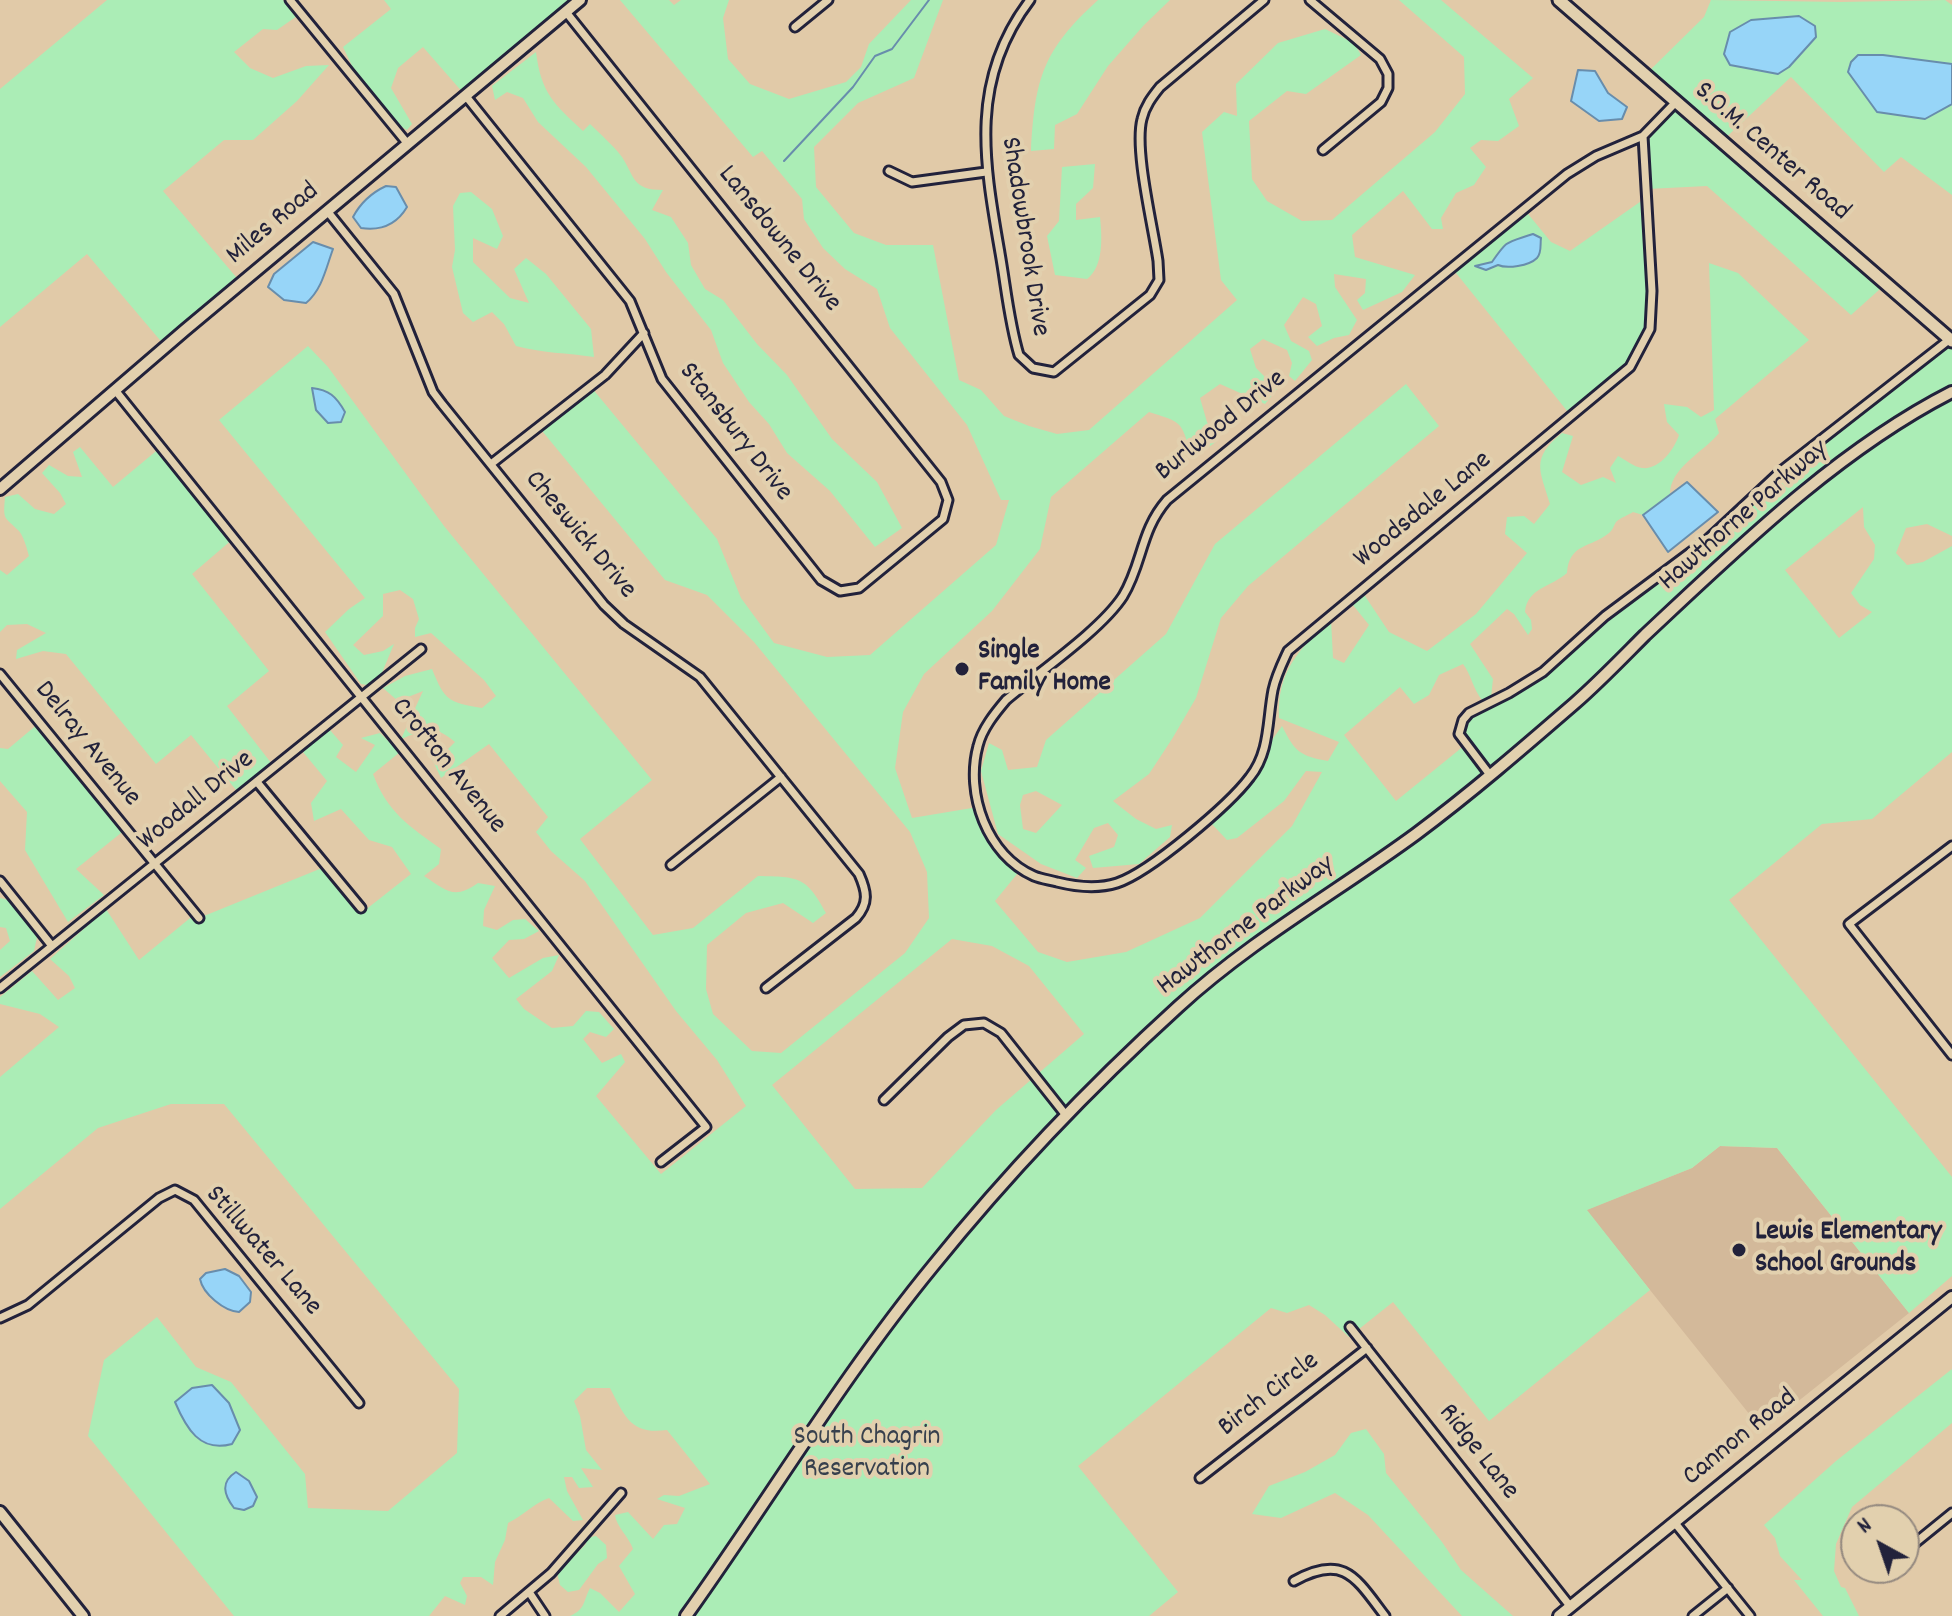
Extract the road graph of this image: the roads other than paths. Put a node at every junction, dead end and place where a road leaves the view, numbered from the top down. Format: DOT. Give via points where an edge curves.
graph roads {
  1 [pos="290,0"];
  2 [pos="580,0"];
  3 [pos="828,0"];
  4 [pos="1030,0"];
  5 [pos="1264,0"];
  6 [pos="1310,0"];
  7 [pos="1559,0"];
  8 [pos="566,12"];
  9 [pos="795,27"];
  10 [pos="465,95"];
  11 [pos="1675,103"];
  12 [pos="1643,136"];
  13 [pos="407,143"];
  14 [pos="1323,150"];
  15 [pos="889,171"];
  16 [pos="986,172"];
  17 [pos="328,212"];
  18 [pos="644,333"];
  19 [pos="1951,340"];
  20 [pos="115,390"];
  21 [pos="1952,392"];
  22 [pos="491,464"];
  23 [pos="0,489"];
  24 [pos="948,500"];
  25 [pos="421,649"];
  26 [pos="0,674"];
  27 [pos="362,697"];
  28 [pos="1490,775"];
  29 [pos="781,777"];
  30 [pos="257,782"];
  31 [pos="1952,846"];
  32 [pos="154,865"];
  33 [pos="671,865"];
  34 [pos="0,881"];
  35 [pos="1082,887"];
  36 [pos="361,908"];
  37 [pos="199,918"];
  38 [pos="52,946"];
  39 [pos="0,988"];
  40 [pos="766,988"];
  41 [pos="1952,1055"];
  42 [pos="884,1100"];
  43 [pos="1065,1114"];
  44 [pos="661,1162"];
  45 [pos="1951,1300"];
  46 [pos="0,1318"];
  47 [pos="1350,1327"];
  48 [pos="1367,1348"];
  49 [pos="359,1403"];
  50 [pos="1200,1478"];
  51 [pos="621,1493"];
  52 [pos="0,1512"];
  53 [pos="1952,1513"];
  54 [pos="1675,1523"];
  55 [pos="1920,1539"];
  56 [pos="1294,1581"];
  57 [pos="1728,1588"];
  58 [pos="529,1592"];
  59 [pos="1570,1606"];
  60 [pos="83,1616"];
  61 [pos="500,1616"];
  62 [pos="545,1616"];
  63 [pos="686,1616"];
  64 [pos="1385,1616"];
  65 [pos="1559,1616"];
  66 [pos="1693,1616"];
  67 [pos="1750,1616"];
  1 -- 13 [label="street"];
  2 -- 8 [label="street, Miles Road"];
  3 -- 9 [label="street"];
  4 -- 16 [label="street, Shadowbrook Drive" via="989,85"];
  5 -- 16 [label="street, Shadowbrook Drive" via="1150,100 1139,140 1159,280 1150,295 1054,372 1033,368 1019,355"];
  6 -- 14 [label="street" via="1380,59 1388,74 1381,102"];
  7 -- 11 [label="main road, S.O.M. Center Road"];
  8 -- 10 [label="street, Miles Road"];
  8 -- 24 [label="street, Lansdowne Drive" via="941,482"];
  10 -- 13 [label="street, Miles Road"];
  10 -- 18 [label="street, Stansbury Drive" via="630,301"];
  11 -- 12 [label="street"];
  11 -- 19 [label="main road, S.O.M. Center Road"];
  12 -- 35 [label="street, Woodsdale Lane" via="1650,329 1630,367 1288,651 1278,671 1262,754 1236,794 1138,873 1117,883"];
  12 -- 35 [label="street, Burlwood Drive" via="1567,174 1167,500 1148,527 1134,573 1112,612 1006,700 992,718 978,744 974,772 983,822 1015,863 1034,876"];
  13 -- 17 [label="street, Miles Road"];
  15 -- 16 [label="street" via="912,182"];
  17 -- 20 [label="street, Miles Road"];
  17 -- 22 [label="street, Cheswick Drive" via="394,294 433,392"];
  18 -- 22 [label="street" via="605,375"];
  18 -- 24 [label="street, Stansbury Drive" via="662,379 821,580 840,591 859,588 943,519"];
  19 -- 28 [label="street" via="1781,471 1707,540 1605,616 1543,672 1469,713 1459,734"];
  20 -- 23 [label="street, Miles Road"];
  20 -- 27 [label="street, Crofton Avenue"];
  21 -- 28 [label="street, Hawthorne Parkway" via="1881,435 1778,515"];
  22 -- 29 [label="street, Cheswick Drive" via="604,605 700,677"];
  25 -- 27 [label="street, Woodall Drive"];
  26 -- 32 [label="street, Delray Avenue"];
  27 -- 30 [label="street, Woodall Drive"];
  27 -- 44 [label="street, Crofton Avenue" via="706,1127"];
  28 -- 43 [label="street, Hawthorne Parkway" via="1181,1004"];
  29 -- 33 [label="street"];
  29 -- 40 [label="street, Cheswick Drive" via="867,891 864,909 856,918"];
  30 -- 32 [label="street, Woodall Drive"];
  30 -- 36 [label="street"];
  31 -- 41 [label="street" via="1849,924"];
  32 -- 37 [label="street, Delray Avenue"];
  32 -- 38 [label="street, Woodall Drive"];
  34 -- 38 [label="street"];
  38 -- 39 [label="street, Woodall Drive"];
  42 -- 43 [label="street" via="948,1037 964,1025 984,1023 1001,1033"];
  43 -- 63 [label="street, Hawthorne Parkway" via="932,1266 875,1341"];
  45 -- 54 [label="street, Cannon Road"];
  46 -- 49 [label="street, Stillwater Lane" via="28,1305 175,1190 194,1200"];
  47 -- 48 [label="street, Ridge Lane"];
  48 -- 50 [label="street, Birch Circle"];
  48 -- 59 [label="street, Ridge Lane"];
  51 -- 58 [label="street"];
  52 -- 60 [label="street"];
  53 -- 55 [label="street"];
  54 -- 57 [label="street"];
  54 -- 59 [label="street, Cannon Road"];
  56 -- 64 [label="street" via="1328,1567 1346,1570"];
  57 -- 66 [label="street"];
  57 -- 67 [label="street"];
  58 -- 61 [label="street"];
  58 -- 62 [label="street"];
  59 -- 65 [label="street, Cannon Road"];
}
